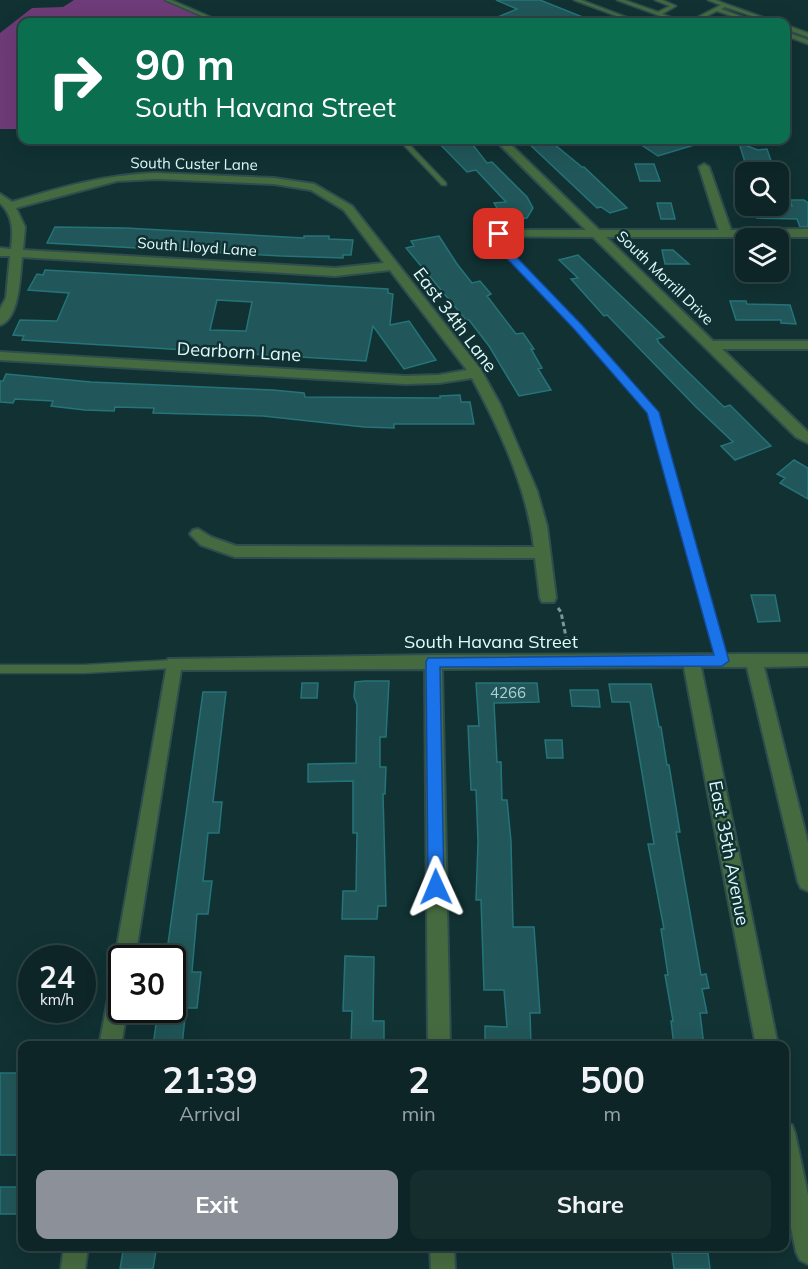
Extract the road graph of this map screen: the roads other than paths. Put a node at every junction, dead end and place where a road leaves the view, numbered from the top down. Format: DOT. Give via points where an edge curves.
graph roads {
  1 [pos="168,0"];
  2 [pos="576,0"];
  3 [pos="619,0"];
  4 [pos="657,0"];
  5 [pos="710,0"];
  6 [pos="725,5"];
  7 [pos="718,10"];
  8 [pos="658,14"];
  9 [pos="210,18"];
  10 [pos="625,18"];
  11 [pos="669,18"];
  12 [pos="701,18"];
  13 [pos="741,18"];
  14 [pos="761,18"];
  15 [pos="790,28"];
  16 [pos="790,35"];
  17 [pos="808,35"];
  18 [pos="808,42"];
  19 [pos="406,144"];
  20 [pos="504,144"];
  21 [pos="704,167"];
  22 [pos="444,184"];
  23 [pos="0,197"];
  24 [pos="10,206"];
  25 [pos="593,232"];
  26 [pos="726,232"];
  27 [pos="808,233"];
  28 [pos="499,234"];
  29 [pos="373,241"];
  30 [pos="0,252"];
  31 [pos="16,252"];
  32 [pos="391,266"];
  33 [pos="0,321"];
  34 [pos="711,345"];
  35 [pos="808,345"];
  36 [pos="0,356"];
  37 [pos="476,373"];
  38 [pos="808,438"];
  39 [pos="198,534"];
  40 [pos="542,553"];
  41 [pos="548,598"];
  42 [pos="808,660"];
  43 [pos="691,661"];
  44 [pos="722,661"];
  45 [pos="754,661"];
  46 [pos="433,662"];
  47 [pos="174,664"];
  48 [pos="0,669"];
  49 [pos="808,882"];
  50 [pos="127,945"];
  51 [pos="114,1023"];
  52 [pos="111,1041"];
  53 [pos="439,1041"];
  54 [pos="766,1041"];
  55 [pos="789,1158"];
  56 [pos="75,1251"];
  57 [pos="442,1251"];
  58 [pos="808,1252"];
  59 [pos="73,1269"];
  60 [pos="442,1269"];
  1 -- 9 [label="lane"];
  2 -- 10 [label="lane"];
  3 -- 8 [label="lane"];
  4 -- 8 [label="lane" via="674,6"];
  5 -- 6 [label="lane"];
  6 -- 7 [label="lane"];
  6 -- 14 [label="lane"];
  7 -- 12 [label="lane"];
  7 -- 13 [label="lane"];
  8 -- 11 [label="lane"];
  15 -- 17 [label="lane"];
  16 -- 18 [label="lane"];
  19 -- 22 [label="lane"];
  20 -- 25 [label="street, South Morrill Drive"];
  21 -- 26 [label="street"];
  23 -- 24 [label="street"];
  24 -- 29 [label="street, South Custer Lane" via="117,178 274,181 314,187 348,208"];
  24 -- 31 [label="street" via="19,227"];
  25 -- 26 [label="street"];
  25 -- 28 [label="street"];
  25 -- 34 [label="street, South Morrill Drive"];
  26 -- 27 [label="street"];
  28 -- 44 [label="lane" via="497,243 653,412"];
  29 -- 32 [label="street, East 34th Lane"];
  30 -- 31 [label="street, South Lloyd Lane"];
  31 -- 32 [label="street, South Lloyd Lane" via="335,272"];
  31 -- 33 [label="street" via="12,298"];
  32 -- 37 [label="street, East 34th Lane"];
  34 -- 35 [label="street"];
  34 -- 38 [label="street, South Morrill Drive"];
  36 -- 37 [label="street, Dearborn Lane" via="405,380"];
  37 -- 40 [label="street, East 34th Lane" via="530,491"];
  39 -- 40 [label="street" via="206,541 235,551"];
  40 -- 41 [label="street, East 34th Lane"];
  42 -- 45 [label="street, South Havana Street"];
  43 -- 44 [label="street, South Havana Street"];
  43 -- 46 [label="street, South Havana Street"];
  43 -- 54 [label="street, East 35th Avenue"];
  44 -- 45 [label="street, South Havana Street"];
  45 -- 49 [label="street"];
  46 -- 47 [label="street, South Havana Street"];
  46 -- 53 [label="street"];
  47 -- 48 [label="lane"];
  47 -- 50 [label="street"];
  51 -- 52 [label="street"];
  55 -- 58 [label="street"];
  56 -- 59 [label="street"];
  57 -- 60 [label="street"];
}
